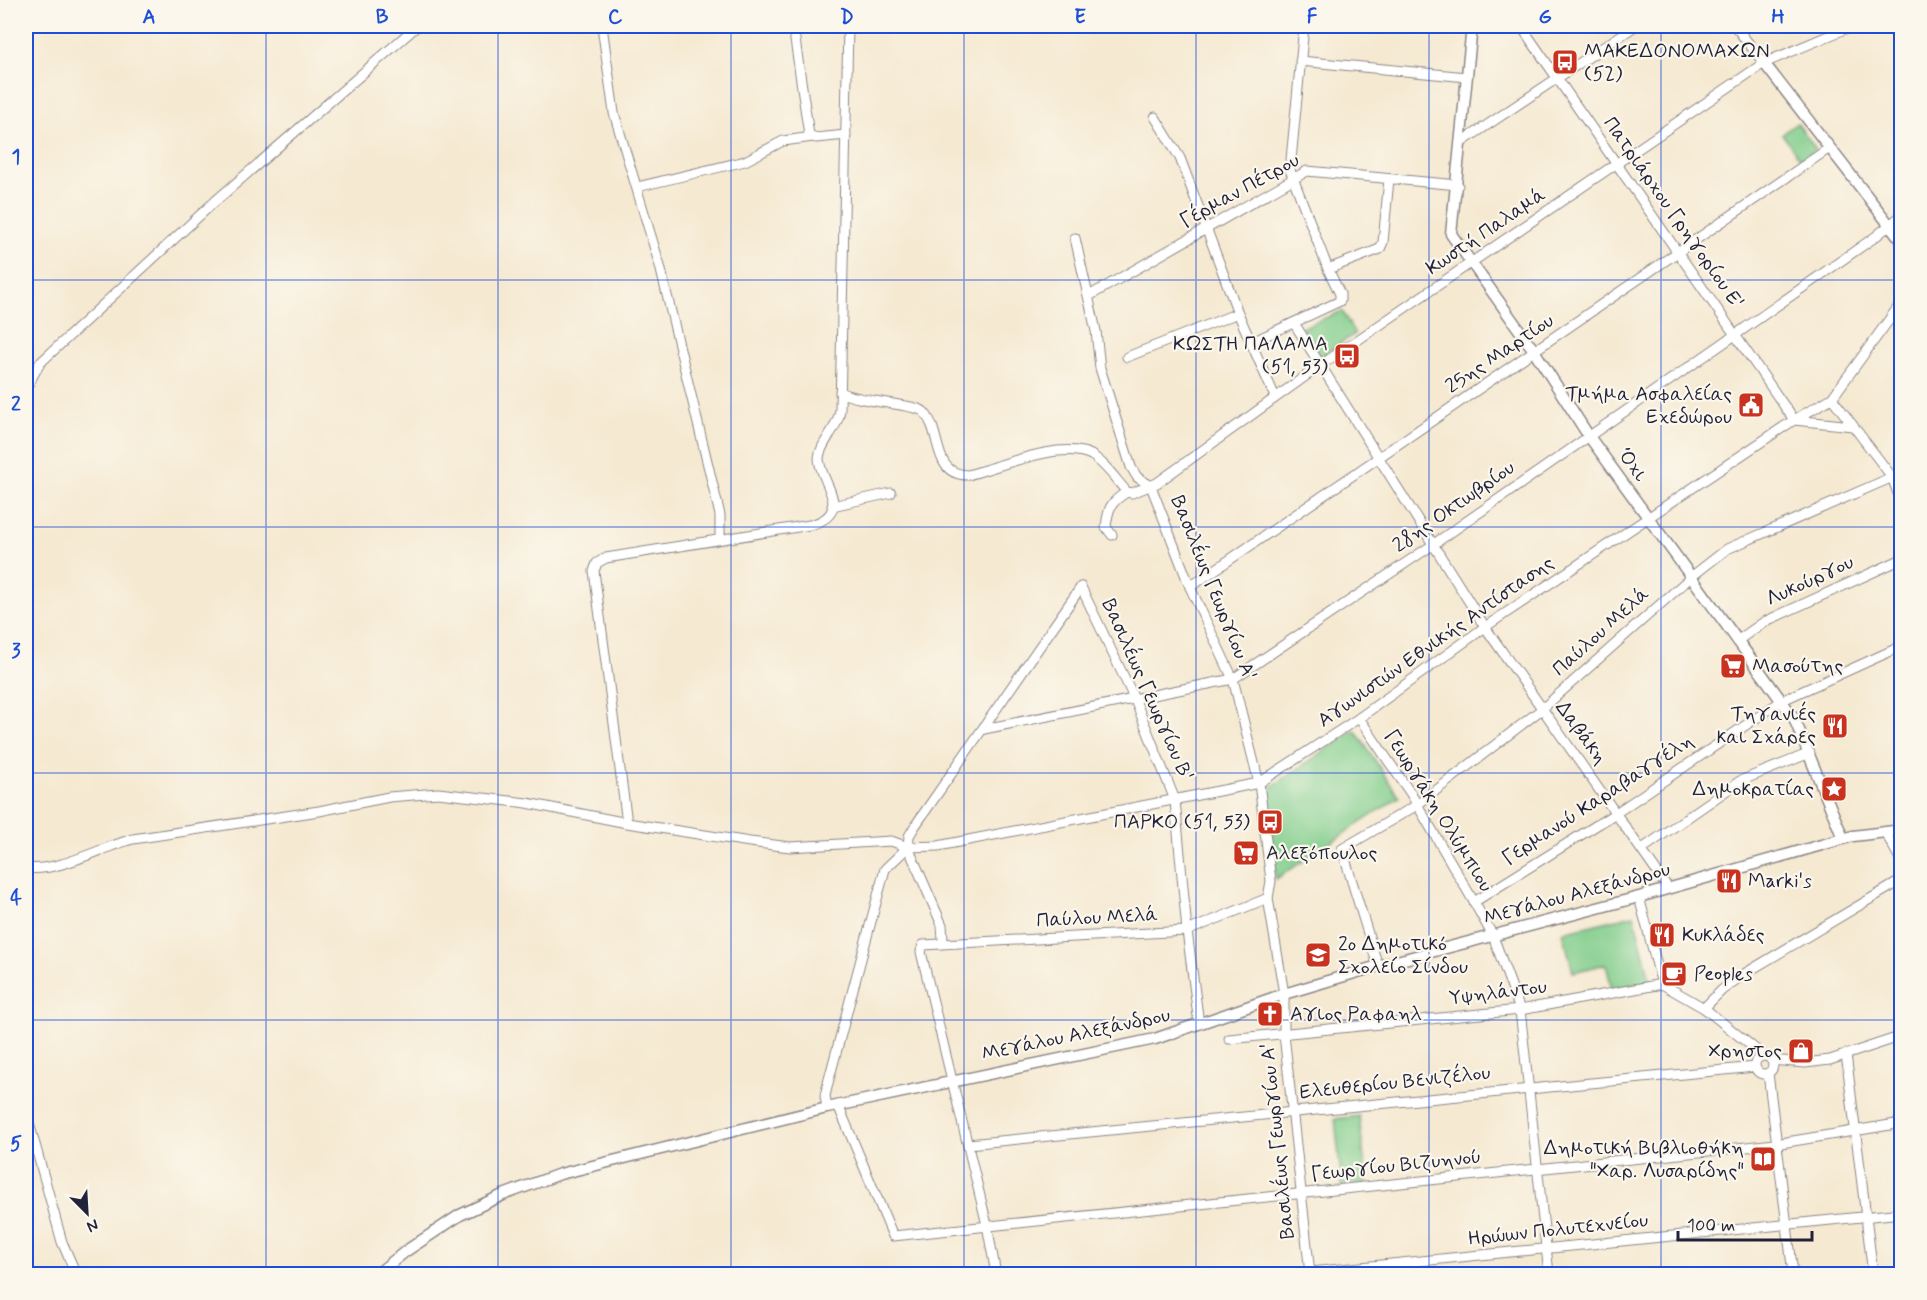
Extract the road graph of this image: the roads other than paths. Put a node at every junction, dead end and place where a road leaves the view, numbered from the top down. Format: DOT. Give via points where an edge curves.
graph roads {
  1 [pos="417,26"];
  2 [pos="602,26"];
  3 [pos="793,26"];
  4 [pos="848,26"];
  5 [pos="1304,26"];
  6 [pos="1472,26"];
  7 [pos="1521,26"];
  8 [pos="1635,26"];
  9 [pos="1735,26"];
  10 [pos="1852,26"];
  11 [pos="1300,61"];
  12 [pos="1764,63"];
  13 [pos="1467,76"];
  14 [pos="1559,77"];
  15 [pos="1155,117"];
  16 [pos="846,135"];
  17 [pos="813,138"];
  18 [pos="1461,142"];
  19 [pos="1828,149"];
  20 [pos="1617,164"];
  21 [pos="1389,179"];
  22 [pos="1292,181"];
  23 [pos="1458,185"];
  24 [pos="637,187"];
  25 [pos="1902,215"];
  26 [pos="1889,226"];
  27 [pos="1206,229"];
  28 [pos="1075,238"];
  29 [pos="1902,241"];
  30 [pos="1678,254"];
  31 [pos="1471,265"];
  32 [pos="1328,269"];
  33 [pos="1089,296"];
  34 [pos="1902,302"];
  35 [pos="1238,313"];
  36 [pos="1294,323"];
  37 [pos="1735,335"];
  38 [pos="1250,343"];
  39 [pos="1535,352"];
  40 [pos="1127,357"];
  41 [pos="1321,365"];
  42 [pos="26,388"];
  43 [pos="840,392"];
  44 [pos="1275,397"];
  45 [pos="1832,398"];
  46 [pos="1794,420"];
  47 [pos="1853,426"];
  48 [pos="1588,435"];
  49 [pos="1379,459"];
  50 [pos="1897,475"];
  51 [pos="1151,486"];
  52 [pos="1127,492"];
  53 [pos="891,493"];
  54 [pos="1902,504"];
  55 [pos="832,506"];
  56 [pos="1648,518"];
  57 [pos="1112,535"];
  58 [pos="720,538"];
  59 [pos="1434,544"];
  60 [pos="1902,559"];
  61 [pos="1691,577"];
  62 [pos="1190,587"];
  63 [pos="1485,627"];
  64 [pos="1737,640"];
  65 [pos="1902,646"];
  66 [pos="1233,679"];
  67 [pos="1135,700"];
  68 [pos="1783,700"];
  69 [pos="1542,710"];
  70 [pos="1359,718"];
  71 [pos="984,729"];
  72 [pos="1810,753"];
  73 [pos="1259,783"];
  74 [pos="1175,800"];
  75 [pos="1417,805"];
  76 [pos="1616,813"];
  77 [pos="627,823"];
  78 [pos="1902,830"];
  79 [pos="1884,832"];
  80 [pos="1843,838"];
  81 [pos="908,847"];
  82 [pos="1642,849"];
  83 [pos="1902,862"];
  84 [pos="26,868"];
  85 [pos="1902,880"];
  86 [pos="1668,888"];
  87 [pos="1639,897"];
  88 [pos="1268,898"];
  89 [pos="1474,902"];
  90 [pos="1187,931"];
  91 [pos="1493,936"];
  92 [pos="940,945"];
  93 [pos="1378,966"];
  94 [pos="1662,984"];
  95 [pos="1284,994"];
  96 [pos="1704,1008"];
  97 [pos="1520,1010"];
  98 [pos="1199,1024"];
  99 [pos="1284,1034"];
  100 [pos="1902,1036"];
  101 [pos="1229,1039"];
  102 [pos="1846,1054"];
  103 [pos="1768,1058"];
  104 [pos="1755,1067"];
  105 [pos="1768,1073"];
  106 [pos="950,1081"];
  107 [pos="1530,1088"];
  108 [pos="833,1106"];
  109 [pos="26,1112"];
  110 [pos="1291,1112"];
  111 [pos="1902,1123"];
  112 [pos="1855,1131"];
  113 [pos="968,1144"];
  114 [pos="1775,1144"];
  115 [pos="1539,1168"];
  116 [pos="1303,1194"];
  117 [pos="1902,1213"];
  118 [pos="1866,1216"];
  119 [pos="987,1225"];
  120 [pos="1785,1225"];
  121 [pos="1546,1250"];
  122 [pos="1310,1274"];
  123 [pos="76,1275"];
  124 [pos="377,1275"];
  125 [pos="996,1275"];
  126 [pos="1291,1275"];
  127 [pos="1549,1275"];
  128 [pos="1793,1275"];
  129 [pos="1873,1275"];
  1 -- 42 [label="street" via="212,204 40,363"];
  2 -- 24 [label="street" via="614,112"];
  3 -- 17 [label="street" via="807,130"];
  4 -- 16 [label="street"];
  5 -- 11 [label="street"];
  6 -- 13 [label="street, Όχι"];
  7 -- 14 [label="street, Πατριάρχου Γρηγορίου Ε'"];
  8 -- 14 [label="street"];
  9 -- 12 [label="street"];
  10 -- 12 [label="street, Κωστή Παλαμά"];
  11 -- 13 [label="street"];
  11 -- 22 [label="street"];
  12 -- 19 [label="street"];
  12 -- 20 [label="street, Κωστή Παλαμά"];
  13 -- 18 [label="street, Όχι"];
  14 -- 18 [label="street"];
  14 -- 20 [label="street, Πατριάρχου Γρηγορίου Ε'"];
  15 -- 27 [label="street" via="1180,158"];
  16 -- 17 [label="street"];
  16 -- 43 [label="street"];
  17 -- 24 [label="street" via="783,141 745,161"];
  18 -- 23 [label="street, Όχι"];
  19 -- 26 [label="street"];
  19 -- 30 [label="street, 25ης Μαρτίου"];
  20 -- 30 [label="street, Πατριάρχου Γρηγορίου Ε'"];
  20 -- 31 [label="street, Κωστή Παλαμά"];
  21 -- 22 [label="street, Γέρμαν Πέτρου" via="1314,170"];
  21 -- 23 [label="street, Γέρμαν Πέτρου"];
  21 -- 32 [label="street" via="1380,249"];
  22 -- 27 [label="street, Γέρμαν Πέτρου"];
  22 -- 32 [label="street"];
  23 -- 31 [label="street, Όχι" via="1451,234"];
  24 -- 58 [label="street" via="718,506"];
  25 -- 26 [label="street, 28ης Οκτωβρίου"];
  26 -- 29 [label="street"];
  26 -- 37 [label="street, 28ης Οκτωβρίου"];
  27 -- 33 [label="street, Γέρμαν Πέτρου"];
  27 -- 35 [label="street"];
  28 -- 33 [label="street"];
  30 -- 37 [label="street, Πατριάρχου Γρηγορίου Ε'"];
  30 -- 39 [label="street, 25ης Μαρτίου"];
  31 -- 39 [label="street, Όχι"];
  31 -- 41 [label="street, Κωστή Παλαμά"];
  32 -- 36 [label="street" via="1340,301"];
  33 -- 51 [label="street" via="1100,368 1131,467 1137,477"];
  34 -- 45 [label="street, Αγωνιστών Εθνικής Αντίστασης"];
  35 -- 38 [label="street"];
  35 -- 40 [label="street"];
  36 -- 38 [label="street"];
  36 -- 41 [label="street, Δαβάκη"];
  37 -- 46 [label="street, Πατριάρχου Γρηγορίου Ε'"];
  37 -- 48 [label="street, 28ης Οκτωβρίου"];
  38 -- 44 [label="street"];
  39 -- 48 [label="street, Όχι"];
  39 -- 49 [label="street, 25ης Μαρτίου"];
  41 -- 44 [label="street, Κωστή Παλαμά"];
  41 -- 49 [label="street, Δαβάκη"];
  43 -- 52 [label="street" via="851,398 922,410 931,422 942,462 958,475 1049,452 1079,451 1099,461"];
  43 -- 55 [label="street" via="839,423 819,458 831,486"];
  44 -- 51 [label="street, Κωστή Παλαμά"];
  45 -- 46 [label="street, Αγωνιστών Εθνικής Αντίστασης"];
  45 -- 47 [label="street"];
  46 -- 47 [label="street"];
  46 -- 56 [label="street, Αγωνιστών Εθνικής Αντίστασης"];
  47 -- 50 [label="street"];
  48 -- 56 [label="street, Όχι"];
  48 -- 59 [label="street, 28ης Οκτωβρίου"];
  49 -- 59 [label="street, Δαβάκη"];
  49 -- 62 [label="street, 25ης Μαρτίου"];
  50 -- 54 [label="street"];
  50 -- 61 [label="street, Παύλου Μελά" via="1726,549"];
  51 -- 52 [label="street" via="1132,494"];
  51 -- 62 [label="street, Βασιλέως Γεωργίου Α'"];
  52 -- 57 [label="street" via="1107,510 1106,527"];
  53 -- 55 [label="street"];
  55 -- 58 [label="street" via="819,522"];
  56 -- 61 [label="street, Όχι"];
  56 -- 63 [label="street, Αγωνιστών Εθνικής Αντίστασης"];
  58 -- 77 [label="street" via="606,558 595,566"];
  59 -- 63 [label="street, Δαβάκη"];
  59 -- 66 [label="street, 28ης Οκτωβρίου"];
  60 -- 64 [label="street, Λυκούργου" via="1764,622"];
  61 -- 64 [label="street, Όχι"];
  61 -- 69 [label="street, Παύλου Μελά"];
  62 -- 66 [label="street, Βασιλέως Γεωργίου Α'"];
  63 -- 69 [label="street, Δαβάκη"];
  63 -- 70 [label="street, Αγωνιστών Εθνικής Αντίστασης"];
  64 -- 68 [label="street, Όχι"];
  65 -- 68 [label="street, Γερμανού Καραβαγγέλη"];
  66 -- 67 [label="street, 28ης Οκτωβρίου"];
  66 -- 73 [label="street, Βασιλέως Γεωργίου Α'"];
  67 -- 71 [label="street, 28ης Οκτωβρίου"];
  67 -- 71 [label="street, Βασιλέως Γεωργίου Β'" via="1081,587"];
  67 -- 74 [label="street, Βασιλέως Γεωργίου Β'"];
  68 -- 72 [label="street"];
  68 -- 76 [label="street, Γερμανού Καραβαγγέλη"];
  69 -- 75 [label="street, Παύλου Μελά"];
  69 -- 76 [label="street, Δαβάκη"];
  70 -- 73 [label="street, Αγωνιστών Εθνικής Αντίστασης"];
  70 -- 75 [label="street, Γεωργάκη Ολύμπιου"];
  71 -- 81 [label="street" via="915,826"];
  72 -- 80 [label="street"];
  72 -- 82 [label="street" via="1740,781"];
  73 -- 74 [label="street, Αγωνιστών Εθνικής Αντίστασης"];
  73 -- 88 [label="street, Βασιλέως Γεωργίου Α'" via="1271,882"];
  74 -- 81 [label="street, Αγωνιστών Εθνικής Αντίστασης" via="938,846"];
  74 -- 90 [label="street, Βασιλέως Γεωργίου Β'"];
  75 -- 89 [label="street, Γεωργάκη Ολύμπιου"];
  75 -- 93 [label="street, Παύλου Μελά" via="1342,849"];
  76 -- 82 [label="street, Δαβάκη"];
  76 -- 89 [label="street, Γερμανού Καραβαγγέλη"];
  77 -- 81 [label="street, Αγωνιστών Εθνικής Αντίστασης" via="790,847 891,841"];
  77 -- 84 [label="street, Αγωνιστών Εθνικής Αντίστασης" via="527,803 438,793 389,797 133,839 70,861"];
  78 -- 79 [label="street, Μεγάλου Αλεξάνδρου"];
  79 -- 80 [label="street, Μεγάλου Αλεξάνδρου"];
  79 -- 83 [label="street"];
  80 -- 86 [label="street, Μεγάλου Αλεξάνδρου"];
  81 -- 92 [label="street" via="942,925 944,940"];
  81 -- 108 [label="street" via="885,869 825,1096"];
  82 -- 86 [label="street, Δαβάκη"];
  85 -- 96 [label="street" via="1744,974"];
  86 -- 87 [label="street, Μεγάλου Αλεξάνδρου"];
  87 -- 91 [label="street, Μεγάλου Αλεξάνδρου"];
  87 -- 94 [label="street"];
  88 -- 90 [label="street, Παύλου Μελά"];
  88 -- 95 [label="street, Βασιλέως Γεωργίου Α'"];
  89 -- 91 [label="street, Γεωργάκη Ολύμπιου"];
  90 -- 92 [label="street, Παύλου Μελά"];
  90 -- 98 [label="street, Βασιλέως Γεωργίου Β'"];
  91 -- 93 [label="street, Μεγάλου Αλεξάνδρου"];
  91 -- 97 [label="street, Γεωργάκη Ολύμπιου"];
  92 -- 106 [label="street, Παύλου Μελά" via="923,945 921,952"];
  93 -- 95 [label="street, Μεγάλου Αλεξάνδρου"];
  94 -- 96 [label="street"];
  94 -- 97 [label="street, Υψηλάντου"];
  95 -- 98 [label="street, Μεγάλου Αλεξάνδρου"];
  95 -- 99 [label="street, Βασιλέως Γεωργίου Α'"];
  96 -- 103 [label="street"];
  97 -- 99 [label="street, Υψηλάντου"];
  97 -- 107 [label="street, Γεωργάκη Ολύμπιου"];
  98 -- 106 [label="street, Μεγάλου Αλεξάνδρου" via="1155,1039"];
  99 -- 101 [label="street, Υψηλάντου"];
  99 -- 110 [label="street, Βασιλέως Γεωργίου Α'"];
  100 -- 102 [label="street"];
  102 -- 103 [label="street" via="1805,1063"];
  102 -- 112 [label="street"];
  103 -- 104 [label="street" via="1757,1059"];
  103 -- 105 [label="street" via="1772,1069"];
  104 -- 105 [label="street" via="1760,1073"];
  104 -- 107 [label="street, Ελευθερίου Βενιζέλου"];
  105 -- 114 [label="street"];
  106 -- 108 [label="street, Μεγάλου Αλεξάνδρου"];
  106 -- 113 [label="street"];
  107 -- 110 [label="street, Ελευθερίου Βενιζέλου"];
  107 -- 115 [label="street, Γεωργάκη Ολύμπιου"];
  108 -- 119 [label="street, Γεωργίου Βιζυηνού" via="894,1236"];
  108 -- 124 [label="street, Μεγάλου Αλεξάνδρου" via="582,1167 536,1182 460,1215"];
  109 -- 123 [label="street"];
  110 -- 113 [label="street, Ελευθερίου Βενιζέλου"];
  110 -- 116 [label="street, Βασιλέως Γεωργίου Α'"];
  111 -- 112 [label="street, Γεωργίου Βιζυηνού"];
  112 -- 114 [label="street, Γεωργίου Βιζυηνού"];
  112 -- 118 [label="street"];
  113 -- 119 [label="street"];
  114 -- 115 [label="street, Γεωργίου Βιζυηνού"];
  114 -- 120 [label="street"];
  115 -- 116 [label="street, Γεωργίου Βιζυηνού"];
  115 -- 121 [label="street, Γεωργάκη Ολύμπιου"];
  116 -- 119 [label="street, Γεωργίου Βιζυηνού"];
  116 -- 122 [label="street, Βασιλέως Γεωργίου Α'"];
  117 -- 118 [label="street, Ηρώων Πολυτεχνείου"];
  118 -- 120 [label="street, Ηρώων Πολυτεχνείου"];
  118 -- 129 [label="street"];
  119 -- 125 [label="street"];
  120 -- 121 [label="street, Ηρώων Πολυτεχνείου"];
  120 -- 128 [label="street"];
  121 -- 122 [label="street, Ηρώων Πολυτεχνείου"];
  121 -- 127 [label="street, Γεωργάκη Ολύμπιου"];
  122 -- 126 [label="street, Ηρώων Πολυτεχνείου"];
}
